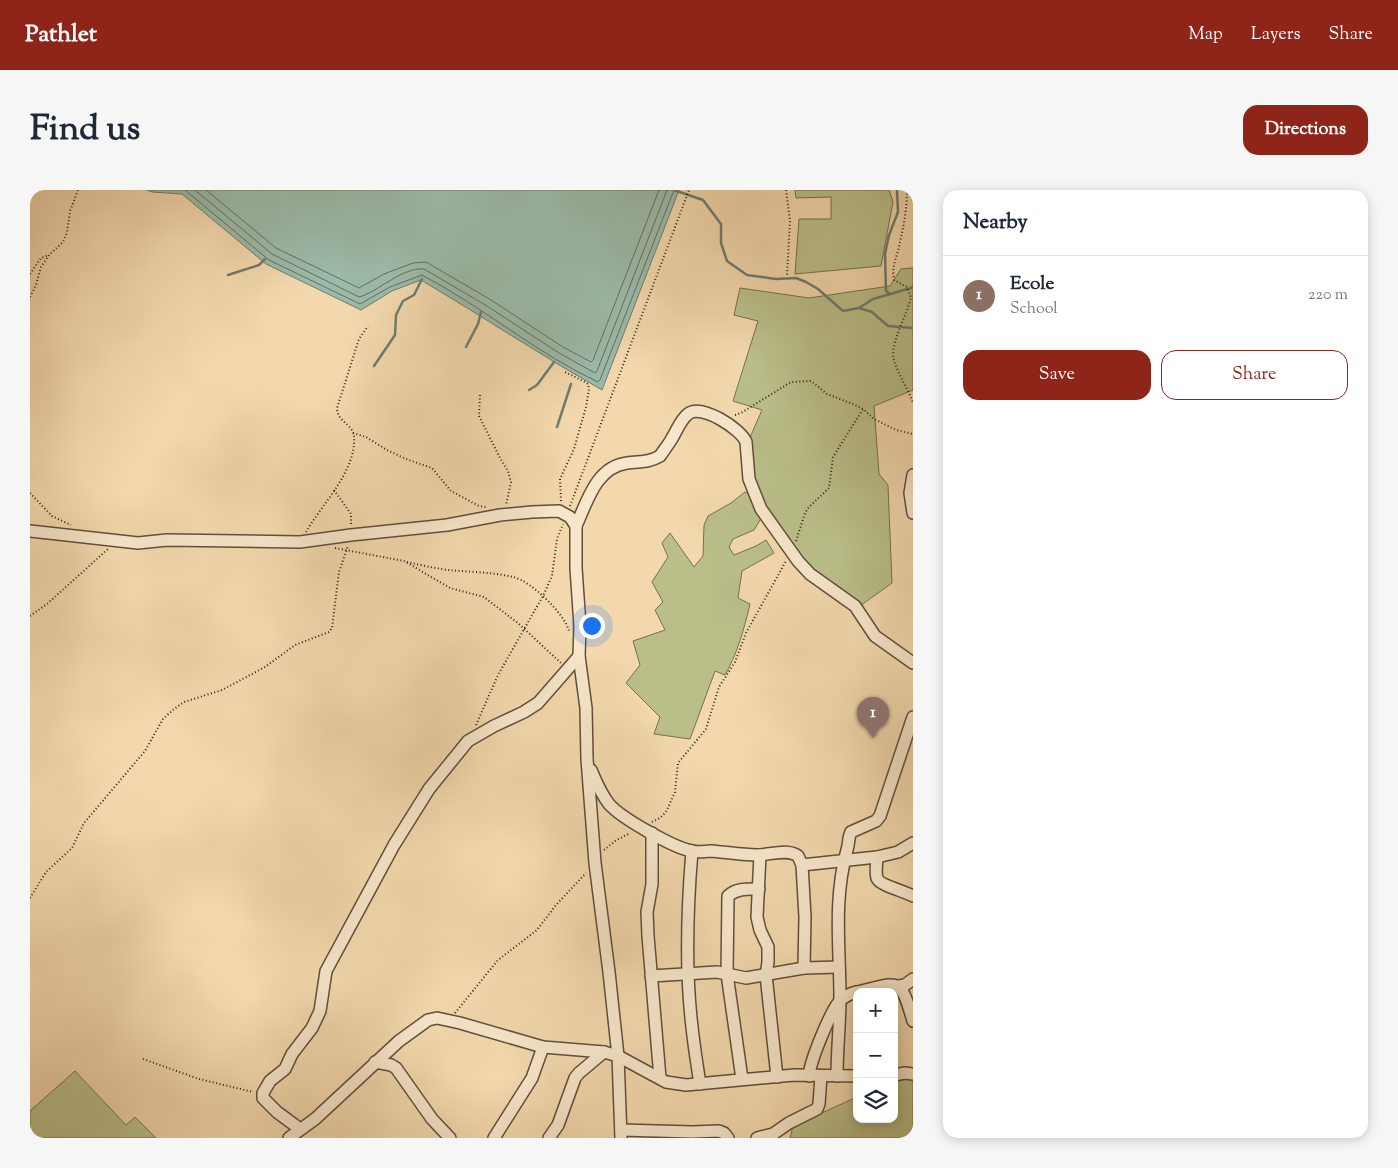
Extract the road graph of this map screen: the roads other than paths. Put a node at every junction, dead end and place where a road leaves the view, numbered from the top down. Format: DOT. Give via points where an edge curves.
graph roads {
  1 [pos="913,475"];
  2 [pos="913,513"];
  3 [pos="576,526"];
  4 [pos="30,531"];
  5 [pos="579,656"];
  6 [pos="913,662"];
  7 [pos="913,717"];
  8 [pos="587,759"];
  9 [pos="652,833"];
  10 [pos="913,843"];
  11 [pos="692,852"];
  12 [pos="760,855"];
  13 [pos="877,857"];
  14 [pos="844,860"];
  15 [pos="802,865"];
  16 [pos="760,889"];
  17 [pos="913,896"];
  18 [pos="839,967"];
  19 [pos="804,968"];
  20 [pos="688,974"];
  21 [pos="727,974"];
  22 [pos="766,975"];
  23 [pos="652,976"];
  24 [pos="913,979"];
  25 [pos="899,986"];
  26 [pos="872,988"];
  27 [pos="853,994"];
  28 [pos="840,1001"];
  29 [pos="913,1021"];
  30 [pos="543,1047"];
  31 [pos="604,1052"];
  32 [pos="618,1056"];
  33 [pos="375,1062"];
  34 [pos="815,1076"];
  35 [pos="837,1076"];
  36 [pos="853,1076"];
  37 [pos="777,1077"];
  38 [pos="660,1078"];
  39 [pos="742,1079"];
  40 [pos="700,1084"];
  41 [pos="789,1123"];
  42 [pos="300,1129"];
  43 [pos="621,1134"];
  44 [pos="289,1138"];
  45 [pos="450,1138"];
  46 [pos="494,1138"];
  47 [pos="549,1138"];
  48 [pos="728,1138"];
  49 [pos="757,1138"];
  50 [pos="776,1138"];
  1 -- 2 [label="street" via="910,493"];
  3 -- 4 [label="street" via="568,512 559,511 500,515 447,525 300,542 167,540 138,543"];
  3 -- 5 [label="street"];
  3 -- 6 [label="street" via="605,472 626,463 639,463 660,456 687,414 696,411 725,422 744,437 751,487 765,516 791,551 806,570 855,606 876,636"];
  5 -- 8 [label="street" via="586,708"];
  5 -- 42 [label="street" via="538,702 468,741 429,789 394,845 326,971 320,1011 312,1028 285,1068 270,1081 263,1095 277,1112"];
  7 -- 14 [label="street" via="880,816 876,821 853,829"];
  8 -- 9 [label="street" via="597,784 616,811"];
  8 -- 32 [label="street" via="594,863"];
  9 -- 11 [label="street"];
  9 -- 23 [label="street" via="652,884 647,912"];
  10 -- 13 [label="street" via="898,852"];
  11 -- 12 [label="street"];
  11 -- 20 [label="street"];
  12 -- 15 [label="street" via="790,852 798,856"];
  12 -- 16 [label="street"];
  13 -- 14 [label="street"];
  13 -- 17 [label="street" via="880,883"];
  14 -- 15 [label="street"];
  14 -- 18 [label="street" via="837,907"];
  15 -- 19 [label="street"];
  16 -- 21 [label="street" via="742,889 728,896"];
  16 -- 22 [label="street" via="757,917 768,947"];
  18 -- 19 [label="street"];
  18 -- 28 [label="street"];
  19 -- 22 [label="street"];
  20 -- 21 [label="street"];
  20 -- 23 [label="street"];
  20 -- 40 [label="street"];
  21 -- 22 [label="street" via="746,978"];
  21 -- 39 [label="street"];
  22 -- 37 [label="street"];
  23 -- 38 [label="street"];
  24 -- 25 [label="street"];
  25 -- 26 [label="street"];
  25 -- 29 [label="street"];
  27 -- 28 [label="street"];
  28 -- 34 [label="street" via="809,1068"];
  28 -- 35 [label="street"];
  30 -- 31 [label="street"];
  30 -- 33 [label="street" via="437,1018 428,1020 399,1040"];
  30 -- 46 [label="street" via="532,1078"];
  31 -- 32 [label="street"];
  31 -- 47 [label="street" via="575,1078 558,1125"];
  32 -- 38 [label="street"];
  32 -- 43 [label="street"];
  33 -- 42 [label="street" via="316,1119"];
  33 -- 45 [label="street" via="396,1068 432,1119"];
  34 -- 35 [label="street"];
  34 -- 37 [label="street"];
  34 -- 41 [label="street" via="817,1109"];
  35 -- 36 [label="street"];
  37 -- 39 [label="street"];
  38 -- 40 [label="street" via="675,1084"];
  39 -- 40 [label="street"];
  41 -- 49 [label="street" via="773,1134"];
  41 -- 50 [label="street"];
  42 -- 44 [label="street"];
  43 -- 48 [label="street" via="719,1131"];
}
